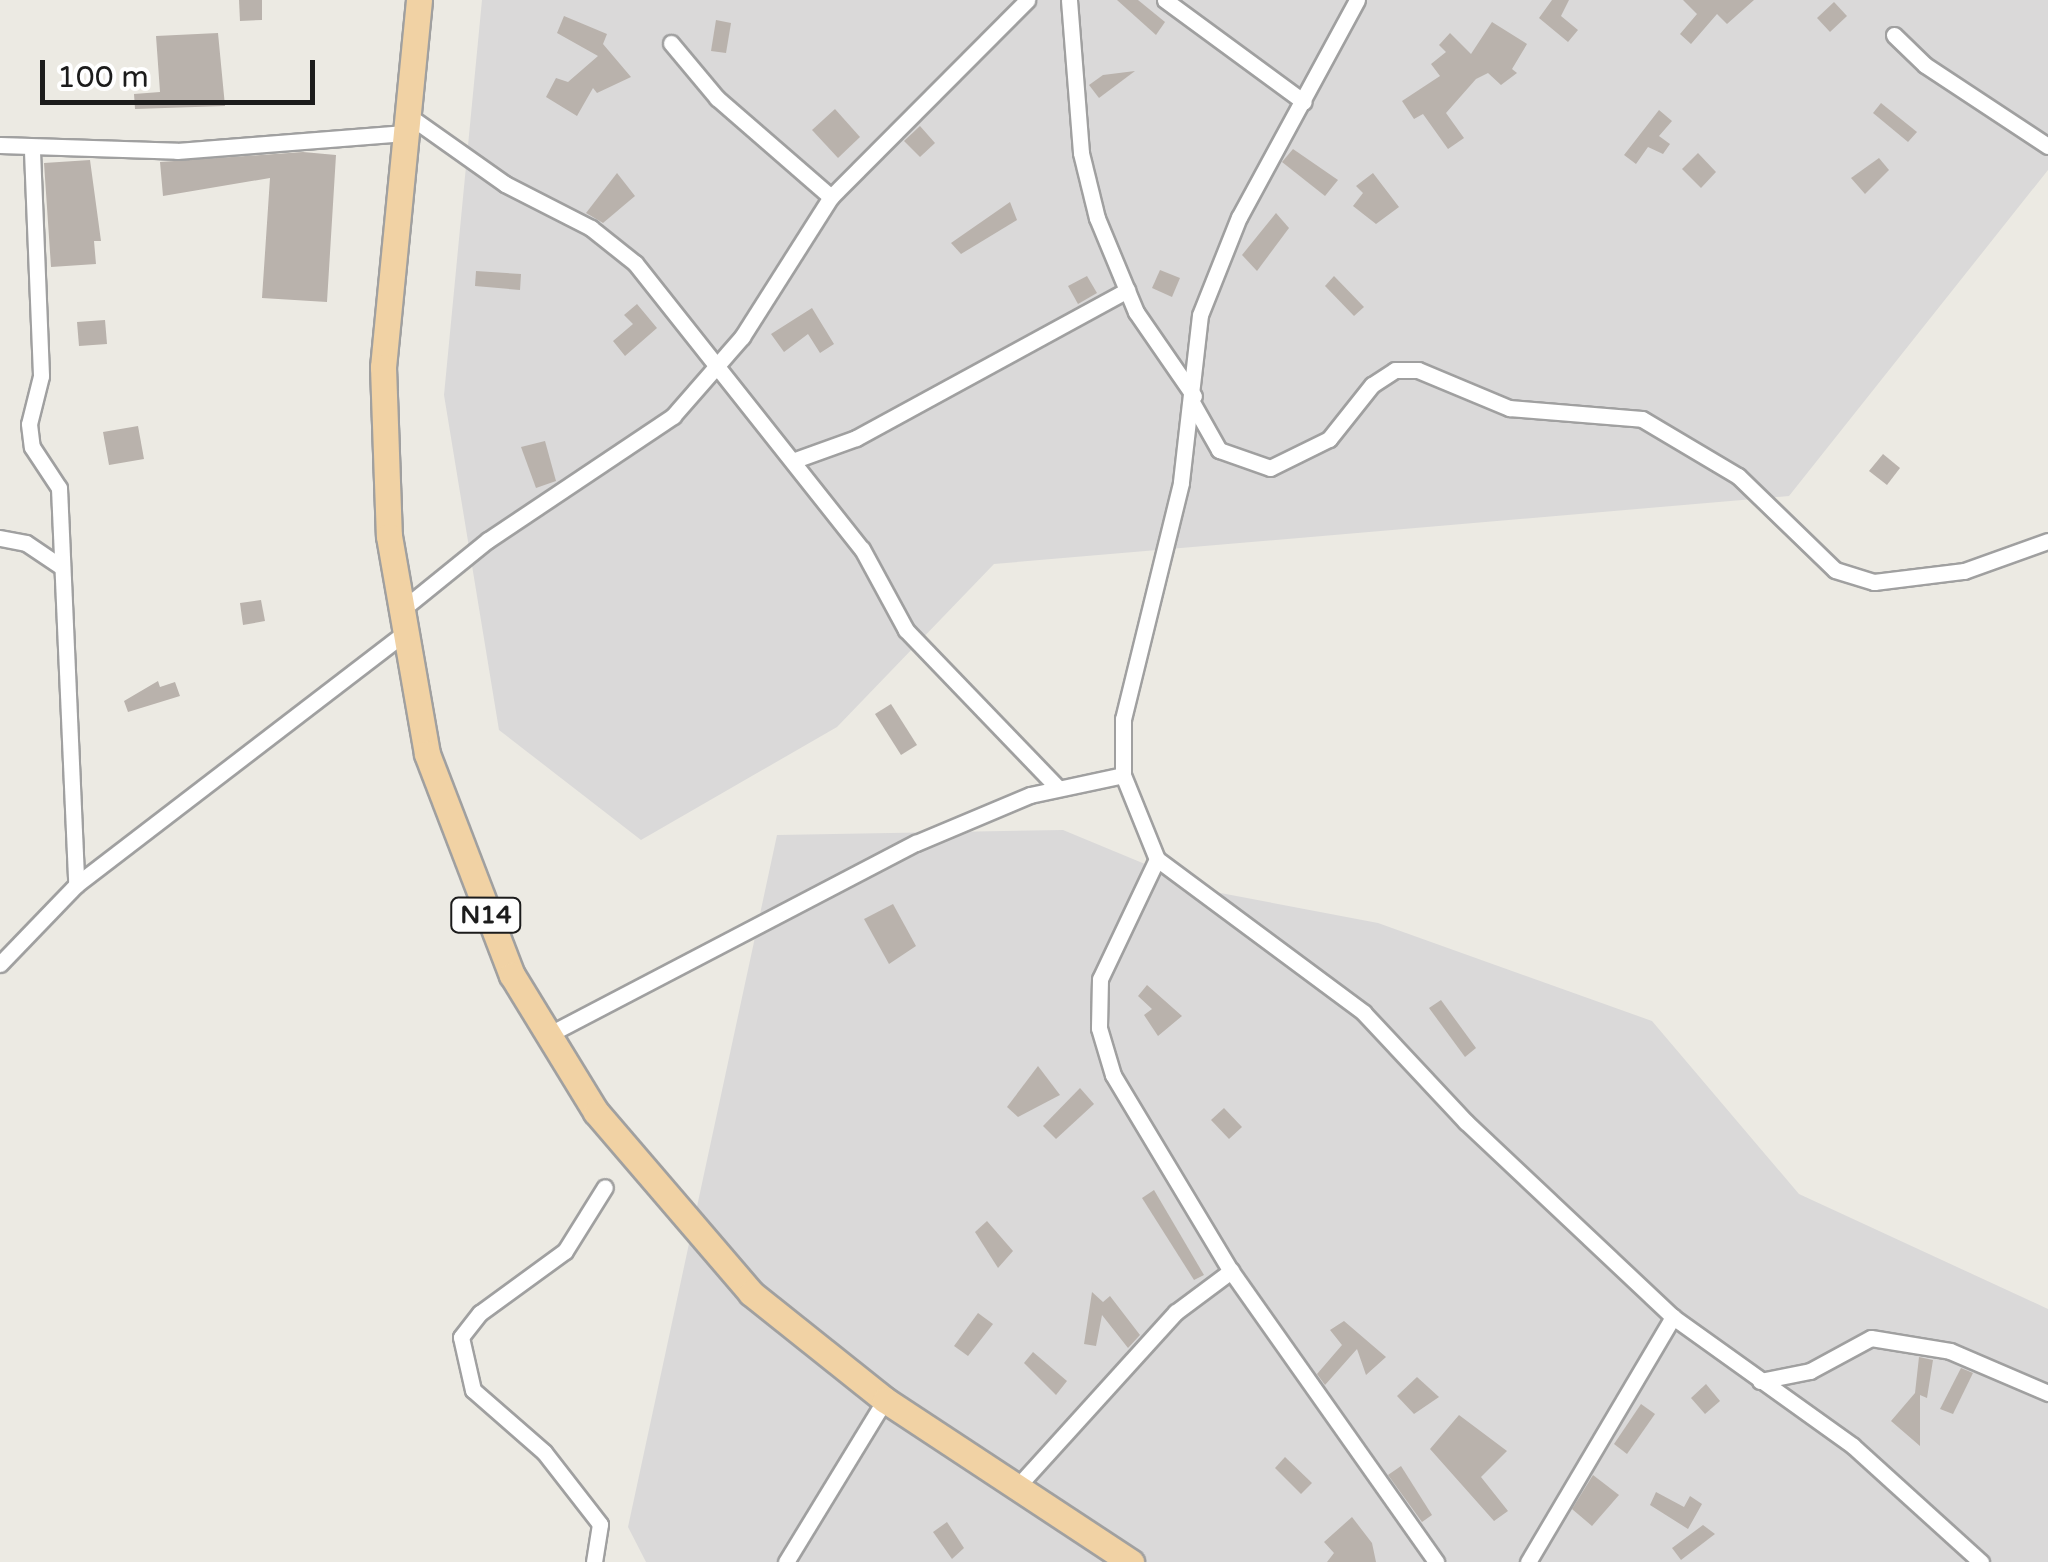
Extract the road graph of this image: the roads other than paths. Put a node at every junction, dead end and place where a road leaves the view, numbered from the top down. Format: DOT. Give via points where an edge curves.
graph roads {
  1 [pos="420,0"];
  2 [pos="1027,0"];
  3 [pos="1069,0"];
  4 [pos="1165,0"];
  5 [pos="1357,0"];
  6 [pos="1894,35"];
  7 [pos="671,43"];
  8 [pos="1304,102"];
  9 [pos="408,124"];
  10 [pos="0,145"];
  11 [pos="2048,146"];
  12 [pos="32,150"];
  13 [pos="831,197"];
  14 [pos="1127,290"];
  15 [pos="718,369"];
  16 [pos="1193,400"];
  17 [pos="795,460"];
  18 [pos="0,538"];
  19 [pos="2048,542"];
  20 [pos="59,565"];
  21 [pos="399,625"];
  22 [pos="1122,775"];
  23 [pos="1058,788"];
  24 [pos="1157,859"];
  25 [pos="76,886"];
  26 [pos="0,964"];
  27 [pos="548,1035"];
  28 [pos="605,1188"];
  29 [pos="1231,1271"];
  30 [pos="1673,1316"];
  31 [pos="1760,1381"];
  32 [pos="2048,1393"];
  33 [pos="885,1400"];
  34 [pos="1018,1486"];
  35 [pos="594,1562"];
  36 [pos="786,1562"];
  37 [pos="1131,1562"];
  38 [pos="1436,1562"];
  39 [pos="1528,1562"];
  40 [pos="1981,1562"];
  1 -- 9 [label="main road, N14"];
  2 -- 13 [label="street"];
  3 -- 14 [label="street" via="1081,154"];
  4 -- 8 [label="street"];
  5 -- 8 [label="street"];
  6 -- 11 [label="street" via="1925,66"];
  7 -- 13 [label="street" via="718,98"];
  8 -- 16 [label="street" via="1239,218 1200,315"];
  9 -- 12 [label="street" via="177,151"];
  9 -- 15 [label="street" via="620,251"];
  9 -- 21 [label="main road, N14" via="383,367"];
  10 -- 12 [label="street"];
  12 -- 20 [label="street" via="41,376 29,424 32,447 59,488"];
  13 -- 15 [label="street"];
  14 -- 16 [label="street"];
  14 -- 17 [label="street" via="856,438"];
  15 -- 17 [label="street"];
  15 -- 21 [label="street" via="674,416 488,540"];
  16 -- 19 [label="street" via="1219,450 1270,468 1329,440 1384,377 1418,370 1509,408 1642,419 1738,476 1835,570 1874,582 1964,571"];
  16 -- 22 [label="street" via="1156,603 1122,719"];
  17 -- 23 [label="street" via="862,549 906,630"];
  18 -- 20 [label="street" via="26,543"];
  20 -- 25 [label="street"];
  21 -- 25 [label="street"];
  21 -- 27 [label="main road, N14" via="459,854"];
  22 -- 23 [label="street"];
  22 -- 24 [label="street"];
  23 -- 27 [label="street" via="916,842"];
  24 -- 29 [label="street" via="1100,979 1099,1028 1114,1075"];
  24 -- 30 [label="street" via="1364,1013 1466,1122"];
  25 -- 26 [label="street"];
  27 -- 33 [label="main road, N14" via="596,1112 740,1280"];
  28 -- 35 [label="street" via="565,1251 480,1313 462,1337 473,1390 544,1452 600,1524"];
  29 -- 34 [label="street" via="1176,1312"];
  29 -- 38 [label="street"];
  30 -- 31 [label="street"];
  30 -- 39 [label="street"];
  31 -- 32 [label="street" via="1810,1371 1871,1338 1950,1352"];
  31 -- 40 [label="street" via="1853,1446"];
  33 -- 34 [label="main road, N14"];
  33 -- 36 [label="street"];
  34 -- 37 [label="main road, N14"];
}
